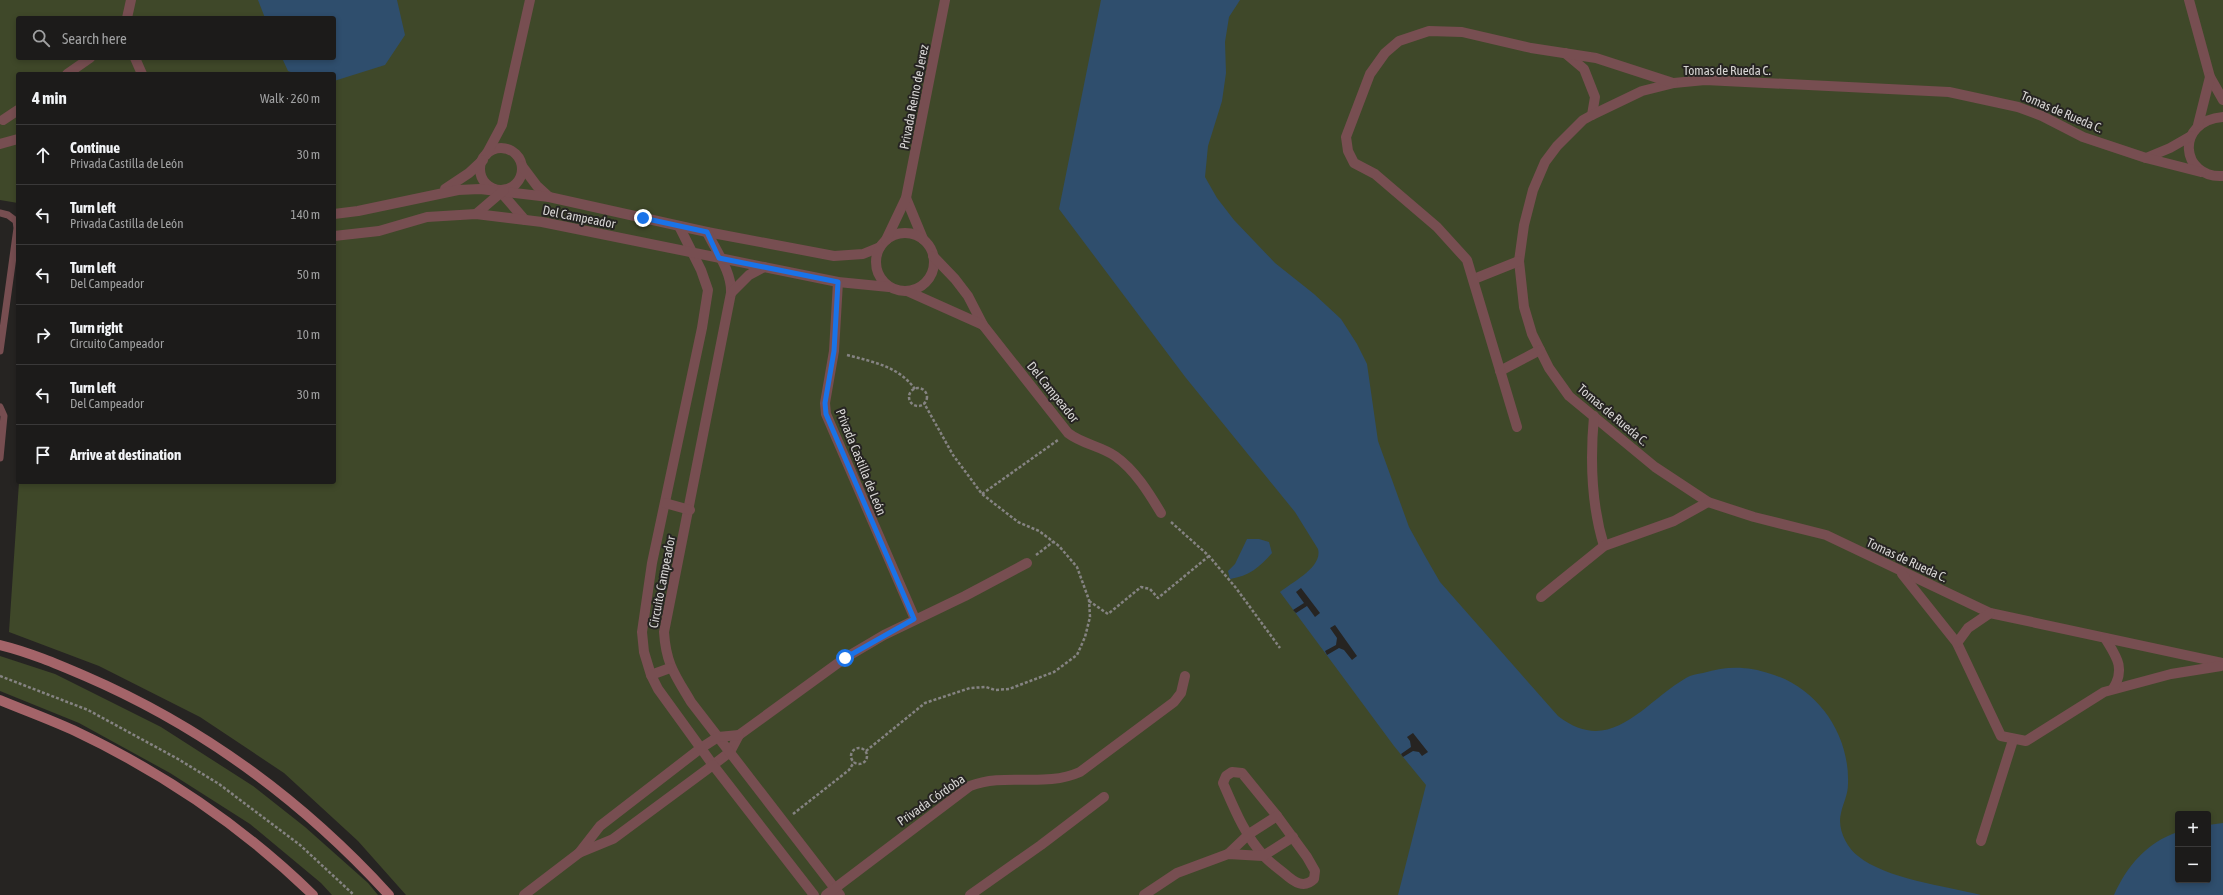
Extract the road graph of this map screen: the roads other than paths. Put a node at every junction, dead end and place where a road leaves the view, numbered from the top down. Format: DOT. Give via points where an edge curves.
graph roads {
  1 [pos="131,0"];
  2 [pos="530,0"];
  3 [pos="945,0"];
  4 [pos="2189,0"];
  5 [pos="127,16"];
  6 [pos="1565,53"];
  7 [pos="87,60"];
  8 [pos="136,60"];
  9 [pos="70,72"];
  10 [pos="80,72"];
  11 [pos="141,72"];
  12 [pos="2210,77"];
  13 [pos="1674,83"];
  14 [pos="2223,100"];
  15 [pos="16,111"];
  16 [pos="1592,115"];
  17 [pos="2223,118"];
  18 [pos="16,119"];
  19 [pos="1,121"];
  20 [pos="502,125"];
  21 [pos="2198,125"];
  22 [pos="2191,136"];
  23 [pos="16,140"];
  24 [pos="0,144"];
  25 [pos="514,152"];
  26 [pos="484,157"];
  27 [pos="2146,158"];
  28 [pos="522,166"];
  29 [pos="2201,172"];
  30 [pos="2220,178"];
  31 [pos="501,190"];
  32 [pos="438,193"];
  33 [pos="549,197"];
  34 [pos="906,198"];
  35 [pos="0,214"];
  36 [pos="336,214"];
  37 [pos="476,214"];
  38 [pos="525,220"];
  39 [pos="16,221"];
  40 [pos="679,226"];
  41 [pos="707,232"];
  42 [pos="16,235"];
  43 [pos="336,236"];
  44 [pos="923,239"];
  45 [pos="883,243"];
  46 [pos="692,254"];
  47 [pos="933,256"];
  48 [pos="719,258"];
  49 [pos="1519,261"];
  50 [pos="764,266"];
  51 [pos="1474,279"];
  52 [pos="838,282"];
  53 [pos="889,287"];
  54 [pos="907,291"];
  55 [pos="731,293"];
  56 [pos="984,325"];
  57 [pos="1540,350"];
  58 [pos="0,351"];
  59 [pos="1500,371"];
  60 [pos="0,408"];
  61 [pos="1594,416"];
  62 [pos="1517,427"];
  63 [pos="0,458"];
  64 [pos="1708,502"];
  65 [pos="666,503"];
  66 [pos="690,510"];
  67 [pos="1161,513"];
  68 [pos="1604,546"];
  69 [pos="1026,562"];
  70 [pos="1901,572"];
  71 [pos="1541,597"];
  72 [pos="1990,613"];
  73 [pos="914,619"];
  74 [pos="2105,638"];
  75 [pos="1957,643"];
  76 [pos="0,645"];
  77 [pos="2223,664"];
  78 [pos="670,668"];
  79 [pos="651,675"];
  80 [pos="1185,676"];
  81 [pos="2113,689"];
  82 [pos="0,700"];
  83 [pos="739,735"];
  84 [pos="718,737"];
  85 [pos="2013,740"];
  86 [pos="701,748"];
  87 [pos="730,752"];
  88 [pos="713,765"];
  89 [pos="1104,797"];
  90 [pos="1277,816"];
  91 [pos="1249,834"];
  92 [pos="1293,837"];
  93 [pos="1981,841"];
  94 [pos="579,853"];
  95 [pos="1228,854"];
  96 [pos="1263,856"];
  97 [pos="837,892"];
  98 [pos="313,895"];
  99 [pos="389,895"];
  100 [pos="524,895"];
  101 [pos="814,895"];
  102 [pos="826,895"];
  103 [pos="970,895"];
  104 [pos="1144,895"];
  1 -- 5 [label="street"];
  2 -- 20 [label="street"];
  3 -- 34 [label="street, Privada Reino de Jerez"];
  4 -- 12 [label="street"];
  6 -- 13 [label="street" via="1596,58"];
  6 -- 16 [label="street" via="1584,69 1595,97"];
  6 -- 51 [label="street" via="1530,48 1462,32 1429,31 1399,41 1384,53 1370,74 1346,137 1348,151 1354,163 1375,174 1438,228 1467,260"];
  7 -- 9 [label="street"];
  7 -- 10 [label="street"];
  8 -- 11 [label="street"];
  12 -- 14 [label="street"];
  12 -- 21 [label="street"];
  13 -- 16 [label="street, Tomas de Rueda C." via="1642,91"];
  13 -- 27 [label="street, Tomas de Rueda C." via="1705,80 1949,92 2018,107 2084,137"];
  15 -- 19 [label="street"];
  16 -- 49 [label="street, Tomas de Rueda C." via="1583,120 1545,162 1524,225"];
  17 -- 21 [label="street" via="2210,118"];
  18 -- 19 [label="street"];
  20 -- 25 [label="street" via="505,140"];
  20 -- 26 [label="street"];
  21 -- 22 [label="street"];
  22 -- 27 [label="street"];
  22 -- 29 [label="street" via="2189,149 2192,162"];
  23 -- 24 [label="street"];
  25 -- 26 [label="street" via="499,148"];
  25 -- 28 [label="street"];
  26 -- 31 [label="street" via="481,175 486,184"];
  26 -- 32 [label="street, Del Campeador" via="456,184"];
  27 -- 29 [label="street, Tomas de Rueda C."];
  28 -- 31 [label="street" via="519,180"];
  28 -- 33 [label="street, Del Campeador"];
  29 -- 30 [label="street, Tomas de Rueda C."];
  31 -- 32 [label="street, Del Campeador" via="458,190"];
  31 -- 33 [label="street, Del Campeador"];
  31 -- 37 [label="street"];
  31 -- 38 [label="street"];
  32 -- 36 [label="street, Del Campeador"];
  33 -- 40 [label="street, Del Campeador"];
  34 -- 44 [label="street"];
  34 -- 45 [label="street, Privada Reino de Jerez"];
  35 -- 39 [label="lane" via="8,215"];
  37 -- 38 [label="street, Del Campeador"];
  37 -- 43 [label="street, Del Campeador" via="427,217 379,231"];
  38 -- 46 [label="street, Del Campeador"];
  40 -- 41 [label="street, Del Campeador"];
  40 -- 46 [label="street, Circuito Campeador"];
  41 -- 45 [label="street, Del Campeador" via="834,256 863,254"];
  41 -- 48 [label="street, Circuito Campeador"];
  42 -- 58 [label="lane"];
  44 -- 45 [label="street" via="914,234 904,233 894,235"];
  44 -- 47 [label="street"];
  45 -- 53 [label="street" via="876,264 882,281"];
  46 -- 48 [label="street, Del Campeador"];
  46 -- 65 [label="street, Circuito Campeador" via="708,290"];
  47 -- 54 [label="street" via="934,266 931,275 917,288"];
  47 -- 56 [label="street, Del Campeador" via="968,296"];
  48 -- 50 [label="street, Del Campeador"];
  48 -- 55 [label="street, Circuito Campeador" via="731,283"];
  49 -- 51 [label="street"];
  49 -- 57 [label="street, Tomas de Rueda C." via="1524,307"];
  50 -- 52 [label="street, Del Campeador"];
  50 -- 55 [label="street" via="749,275"];
  51 -- 59 [label="street"];
  52 -- 53 [label="street, Del Campeador"];
  52 -- 73 [label="street, Privada Castilla de León" via="834,351 825,403 826,414"];
  53 -- 54 [label="street"];
  54 -- 56 [label="street, Del Campeador"];
  55 -- 66 [label="street, Circuito Campeador"];
  56 -- 67 [label="street, Del Campeador" via="1068,433 1078,441 1115,456 1130,469"];
  57 -- 59 [label="street"];
  57 -- 61 [label="street, Tomas de Rueda C." via="1569,396"];
  59 -- 62 [label="street"];
  60 -- 63 [label="lane" via="4,416"];
  61 -- 64 [label="street, Tomas de Rueda C." via="1656,466"];
  61 -- 68 [label="street" via="1590,455 1597,522"];
  64 -- 68 [label="street" via="1674,521"];
  64 -- 70 [label="street, Tomas de Rueda C." via="1754,518 1826,535"];
  65 -- 66 [label="street"];
  65 -- 79 [label="street, Circuito Campeador" via="652,563 642,632 644,652"];
  66 -- 78 [label="street, Circuito Campeador" via="664,632 665,652"];
  68 -- 71 [label="street"];
  69 -- 73 [label="street" via="965,596"];
  70 -- 72 [label="street, Tomas de Rueda C."];
  70 -- 75 [label="street"];
  72 -- 74 [label="street, Tomas de Rueda C."];
  72 -- 75 [label="street" via="1968,628"];
  73 -- 83 [label="street" via="845,658"];
  74 -- 77 [label="street, Tomas de Rueda C."];
  74 -- 81 [label="street" via="2120,667 2119,680"];
  75 -- 85 [label="street" via="2001,736"];
  76 -- 99 [label="main road" via="22,650 108,686 196,734 279,793 346,852"];
  77 -- 81 [label="street"];
  78 -- 79 [label="street"];
  78 -- 84 [label="street, Circuito Campeador" via="691,702"];
  79 -- 86 [label="street, Circuito Campeador" via="658,689"];
  80 -- 97 [label="street, Privada Córdoba" via="1181,693 1174,702 1080,772 1065,778 1049,780 985,780 970,786"];
  81 -- 85 [label="street" via="2104,692 2026,742"];
  82 -- 98 [label="main road" via="72,730 173,784 244,834"];
  83 -- 84 [label="street"];
  83 -- 87 [label="street"];
  84 -- 86 [label="street"];
  84 -- 87 [label="street, Circuito Campeador"];
  85 -- 93 [label="street"];
  86 -- 88 [label="street, Circuito Campeador"];
  86 -- 94 [label="street" via="600,826"];
  87 -- 88 [label="street"];
  87 -- 97 [label="street, Circuito Campeador"];
  88 -- 94 [label="street" via="613,839"];
  88 -- 101 [label="street"];
  89 -- 103 [label="street"];
  90 -- 91 [label="street"];
  90 -- 91 [label="street" via="1242,773 1232,772 1226,776 1223,783 1235,811"];
  90 -- 92 [label="street"];
  91 -- 95 [label="street"];
  91 -- 96 [label="street"];
  92 -- 96 [label="street"];
  92 -- 96 [label="street" via="1315,870 1314,879 1310,883 1301,885"];
  94 -- 100 [label="street"];
  95 -- 96 [label="street"];
  95 -- 104 [label="street" via="1178,873"];
  97 -- 102 [label="street, Privada Córdoba"];
}
